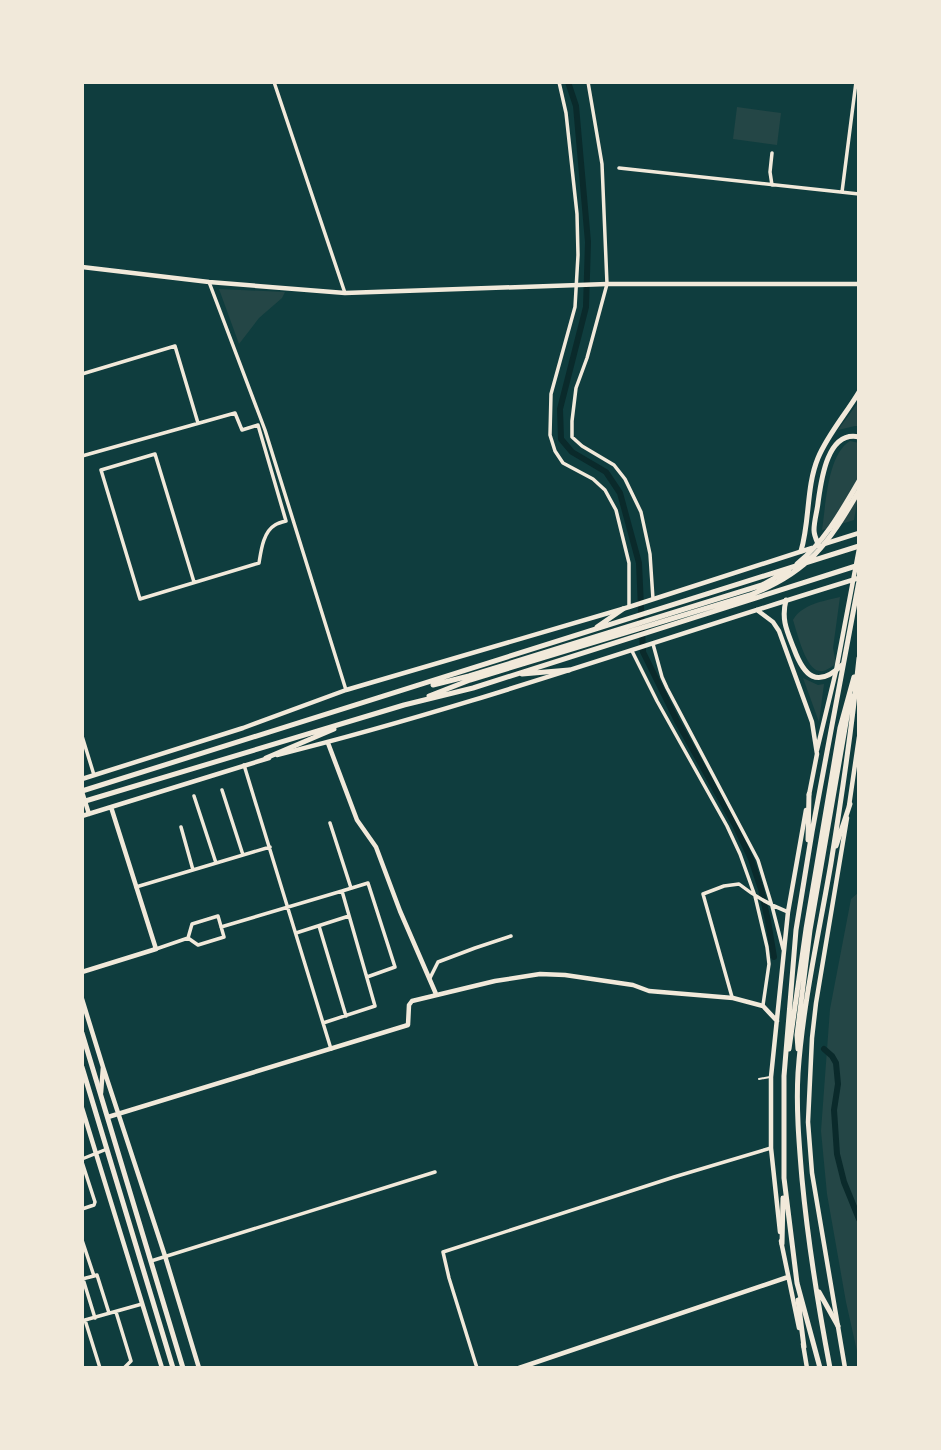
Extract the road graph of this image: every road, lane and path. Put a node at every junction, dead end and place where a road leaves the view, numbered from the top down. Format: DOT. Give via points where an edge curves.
graph roads {
  1 [pos="274,82"];
  2 [pos="559,82"];
  3 [pos="588,82"];
  4 [pos="856,82"];
  5 [pos="772,153"];
  6 [pos="619,168"];
  7 [pos="772,185"];
  8 [pos="842,192"];
  9 [pos="859,194"];
  10 [pos="82,267"];
  11 [pos="209,282"];
  12 [pos="605,284"];
  13 [pos="859,284"];
  14 [pos="578,285"];
  15 [pos="345,293"];
  16 [pos="82,374"];
  17 [pos="859,392"];
  18 [pos="198,423"];
  19 [pos="859,437"];
  20 [pos="82,456"];
  21 [pos="859,481"];
  22 [pos="859,491"];
  23 [pos="859,533"];
  24 [pos="819,546"];
  25 [pos="859,547"];
  26 [pos="801,551"];
  27 [pos="859,565"];
  28 [pos="859,580"];
  29 [pos="194,582"];
  30 [pos="653,599"];
  31 [pos="786,600"];
  32 [pos="851,607"];
  33 [pos="626,608"];
  34 [pos="756,610"];
  35 [pos="593,630"];
  36 [pos="653,644"];
  37 [pos="632,651"];
  38 [pos="859,658"];
  39 [pos="842,665"];
  40 [pos="859,665"];
  41 [pos="569,670"];
  42 [pos="836,671"];
  43 [pos="512,675"];
  44 [pos="859,676"];
  45 [pos="470,678"];
  46 [pos="346,690"];
  47 [pos="399,692"];
  48 [pos="404,705"];
  49 [pos="359,719"];
  50 [pos="842,728"];
  51 [pos="82,736"];
  52 [pos="859,737"];
  53 [pos="328,743"];
  54 [pos="817,754"];
  55 [pos="858,755"];
  56 [pos="266,758"];
  57 [pos="244,765"];
  58 [pos="94,775"];
  59 [pos="82,779"];
  60 [pos="222,790"];
  61 [pos="82,791"];
  62 [pos="809,794"];
  63 [pos="194,796"];
  64 [pos="82,802"];
  65 [pos="849,804"];
  66 [pos="111,807"];
  67 [pos="89,814"];
  68 [pos="82,816"];
  69 [pos="330,823"];
  70 [pos="181,827"];
  71 [pos="270,847"];
  72 [pos="243,855"];
  73 [pos="807,861"];
  74 [pos="831,862"];
  75 [pos="216,863"];
  76 [pos="193,870"];
  77 [pos="136,887"];
  78 [pos="351,888"];
  79 [pos="342,891"];
  80 [pos="755,896"];
  81 [pos="288,906"];
  82 [pos="772,906"];
  83 [pos="788,912"];
  84 [pos="349,916"];
  85 [pos="319,926"];
  86 [pos="222,927"];
  87 [pos="296,933"];
  88 [pos="511,936"];
  89 [pos="188,938"];
  90 [pos="156,949"];
  91 [pos="784,954"];
  92 [pos="82,972"];
  93 [pos="367,977"];
  94 [pos="429,980"];
  95 [pos="436,994"];
  96 [pos="733,998"];
  97 [pos="82,999"];
  98 [pos="763,1006"];
  99 [pos="346,1016"];
  100 [pos="777,1021"];
  101 [pos="323,1023"];
  102 [pos="82,1033"];
  103 [pos="331,1049"];
  104 [pos="103,1067"];
  105 [pos="83,1070"];
  106 [pos="798,1074"];
  107 [pos="784,1076"];
  108 [pos="771,1077"];
  109 [pos="759,1079"];
  110 [pos="101,1094"];
  111 [pos="82,1108"];
  112 [pos="119,1114"];
  113 [pos="108,1118"];
  114 [pos="771,1148"];
  115 [pos="107,1149"];
  116 [pos="96,1153"];
  117 [pos="83,1159"];
  118 [pos="435,1172"];
  119 [pos="784,1178"];
  120 [pos="82,1209"];
  121 [pos="82,1240"];
  122 [pos="782,1244"];
  123 [pos="165,1256"];
  124 [pos="151,1261"];
  125 [pos="93,1276"];
  126 [pos="788,1277"];
  127 [pos="83,1279"];
  128 [pos="797,1283"];
  129 [pos="815,1286"];
  130 [pos="142,1304"];
  131 [pos="116,1312"];
  132 [pos="109,1314"];
  133 [pos="95,1318"];
  134 [pos="84,1320"];
  135 [pos="838,1326"];
  136 [pos="804,1348"];
  137 [pos="100,1368"];
  138 [pos="124,1368"];
  139 [pos="162,1368"];
  140 [pos="173,1368"];
  141 [pos="183,1368"];
  142 [pos="199,1368"];
  143 [pos="477,1368"];
  144 [pos="519,1368"];
  145 [pos="807,1368"];
  146 [pos="820,1368"];
  147 [pos="830,1368"];
  148 [pos="845,1368"];
  1 -- 15 [label="street"];
  2 -- 14 [label="street" via="577,214"];
  3 -- 12 [label="street" via="603,164"];
  4 -- 8 [label="street"];
  5 -- 7 [label="street"];
  6 -- 7 [label="street"];
  7 -- 8 [label="street"];
  8 -- 9 [label="street"];
  10 -- 11 [label="street"];
  11 -- 15 [label="street"];
  11 -- 46 [label="street" via="265,430"];
  12 -- 13 [label="street"];
  12 -- 14 [label="street"];
  12 -- 30 [label="street" via="576,388 572,437 614,465 625,479 641,512"];
  14 -- 15 [label="street"];
  14 -- 33 [label="street" via="551,394 550,435 563,463 593,479 616,510 629,563"];
  16 -- 18 [label="street" via="175,346"];
  17 -- 26 [label="main road" via="817,460"];
  18 -- 20 [label="street"];
  18 -- 29 [label="street" via="235,413 242,430 258,425 286,521 269,531 259,563"];
  19 -- 24 [label="main road" via="841,439 822,472 814,532"];
  21 -- 45 [label="main road" via="821,541 774,579"];
  22 -- 45 [label="main road" via="817,554 776,584"];
  23 -- 24 [label="street"];
  24 -- 26 [label="street"];
  25 -- 32 [label="street"];
  25 -- 35 [label="main road"];
  26 -- 30 [label="street"];
  27 -- 43 [label="main road"];
  28 -- 31 [label="street"];
  28 -- 32 [label="main road"];
  29 -- 29 [label="street" via="140,599 101,470 155,454"];
  30 -- 33 [label="street"];
  31 -- 34 [label="street"];
  31 -- 42 [label="main road" via="783,620 805,673 822,677"];
  32 -- 39 [label="main road"];
  32 -- 42 [label="street"];
  33 -- 35 [label="main road"];
  33 -- 46 [label="street"];
  34 -- 36 [label="street"];
  34 -- 54 [label="street" via="779,631 813,722"];
  35 -- 47 [label="main road"];
  36 -- 37 [label="street"];
  36 -- 82 [label="street" via="667,688 758,860"];
  37 -- 41 [label="street"];
  37 -- 80 [label="street" via="727,826"];
  38 -- 74 [label="main road"];
  39 -- 42 [label="main road"];
  39 -- 73 [label="main road"];
  40 -- 50 [label="main road"];
  41 -- 43 [label="main road"];
  41 -- 53 [label="street"];
  42 -- 54 [label="street"];
  43 -- 48 [label="main road"];
  44 -- 50 [label="main road"];
  45 -- 47 [label="main road"];
  45 -- 48 [label="main road"];
  46 -- 58 [label="street"];
  47 -- 61 [label="main road"];
  48 -- 49 [label="main road"];
  49 -- 56 [label="main road"];
  49 -- 64 [label="main road"];
  50 -- 106 [label="main road" via="810,930 797,1035"];
  50 -- 107 [label="main road"];
  51 -- 58 [label="street"];
  52 -- 55 [label="street"];
  53 -- 56 [label="street"];
  53 -- 94 [label="street" via="357,820 376,847"];
  54 -- 62 [label="street"];
  55 -- 65 [label="street"];
  56 -- 57 [label="street"];
  57 -- 66 [label="street"];
  57 -- 71 [label="street"];
  58 -- 59 [label="street"];
  60 -- 72 [label="street"];
  61 -- 67 [label="street"];
  62 -- 73 [label="main road"];
  62 -- 83 [label="street"];
  63 -- 75 [label="street"];
  65 -- 74 [label="main road"];
  65 -- 135 [label="street" via="816,1003 808,1122"];
  66 -- 67 [label="street"];
  66 -- 77 [label="street"];
  67 -- 68 [label="street"];
  69 -- 78 [label="street"];
  70 -- 76 [label="street"];
  71 -- 72 [label="street"];
  71 -- 81 [label="street"];
  72 -- 75 [label="street"];
  73 -- 107 [label="main road" via="796,930"];
  74 -- 106 [label="main road"];
  75 -- 76 [label="street"];
  76 -- 77 [label="street"];
  77 -- 90 [label="street"];
  78 -- 79 [label="street"];
  78 -- 93 [label="street" via="368,883 395,967"];
  79 -- 81 [label="street"];
  79 -- 84 [label="street"];
  80 -- 82 [label="street"];
  80 -- 96 [label="street" via="739,884 704,894"];
  80 -- 98 [label="street" via="769,964"];
  81 -- 86 [label="street"];
  81 -- 87 [label="street"];
  82 -- 83 [label="street"];
  82 -- 91 [label="street"];
  83 -- 91 [label="street"];
  84 -- 85 [label="street"];
  84 -- 93 [label="street"];
  85 -- 87 [label="street"];
  85 -- 99 [label="street"];
  86 -- 89 [label="street" via="224,937 198,946"];
  86 -- 89 [label="street" via="218,916 192,924"];
  87 -- 101 [label="street"];
  88 -- 94 [label="street" via="439,962"];
  89 -- 90 [label="street"];
  90 -- 92 [label="street"];
  91 -- 100 [label="street"];
  93 -- 99 [label="street" via="375,1006"];
  94 -- 95 [label="street"];
  95 -- 96 [label="street" via="540,974"];
  95 -- 103 [label="street" via="412,1001 408,1025"];
  96 -- 98 [label="street"];
  97 -- 104 [label="street"];
  98 -- 100 [label="street"];
  99 -- 101 [label="street"];
  100 -- 108 [label="street"];
  101 -- 103 [label="street"];
  102 -- 110 [label="main road"];
  103 -- 112 [label="street"];
  104 -- 110 [label="street"];
  104 -- 112 [label="street"];
  105 -- 115 [label="main road"];
  106 -- 129 [label="main road" via="797,1126"];
  107 -- 119 [label="main road"];
  108 -- 109 [label="lane"];
  108 -- 114 [label="street"];
  110 -- 113 [label="main road"];
  111 -- 116 [label="street"];
  112 -- 113 [label="street"];
  112 -- 123 [label="street"];
  113 -- 124 [label="main road"];
  114 -- 122 [label="street"];
  114 -- 143 [label="street" via="443,1252"];
  115 -- 116 [label="street"];
  115 -- 140 [label="main road"];
  116 -- 117 [label="street"];
  116 -- 130 [label="street"];
  117 -- 120 [label="street" via="95,1202"];
  118 -- 123 [label="street"];
  119 -- 122 [label="main road"];
  119 -- 128 [label="main road"];
  121 -- 125 [label="street"];
  122 -- 126 [label="street"];
  123 -- 124 [label="street"];
  123 -- 142 [label="street"];
  124 -- 141 [label="main road"];
  125 -- 127 [label="street"];
  125 -- 132 [label="street" via="97,1275"];
  126 -- 136 [label="street"];
  126 -- 144 [label="street"];
  127 -- 133 [label="street"];
  128 -- 136 [label="main road"];
  128 -- 146 [label="main road"];
  129 -- 135 [label="main road"];
  129 -- 147 [label="main road"];
  130 -- 131 [label="street"];
  130 -- 139 [label="street"];
  131 -- 132 [label="street"];
  131 -- 138 [label="street" via="131,1361"];
  132 -- 133 [label="street"];
  133 -- 134 [label="street"];
  134 -- 137 [label="street"];
  135 -- 148 [label="street"];
  136 -- 145 [label="street"];
}
